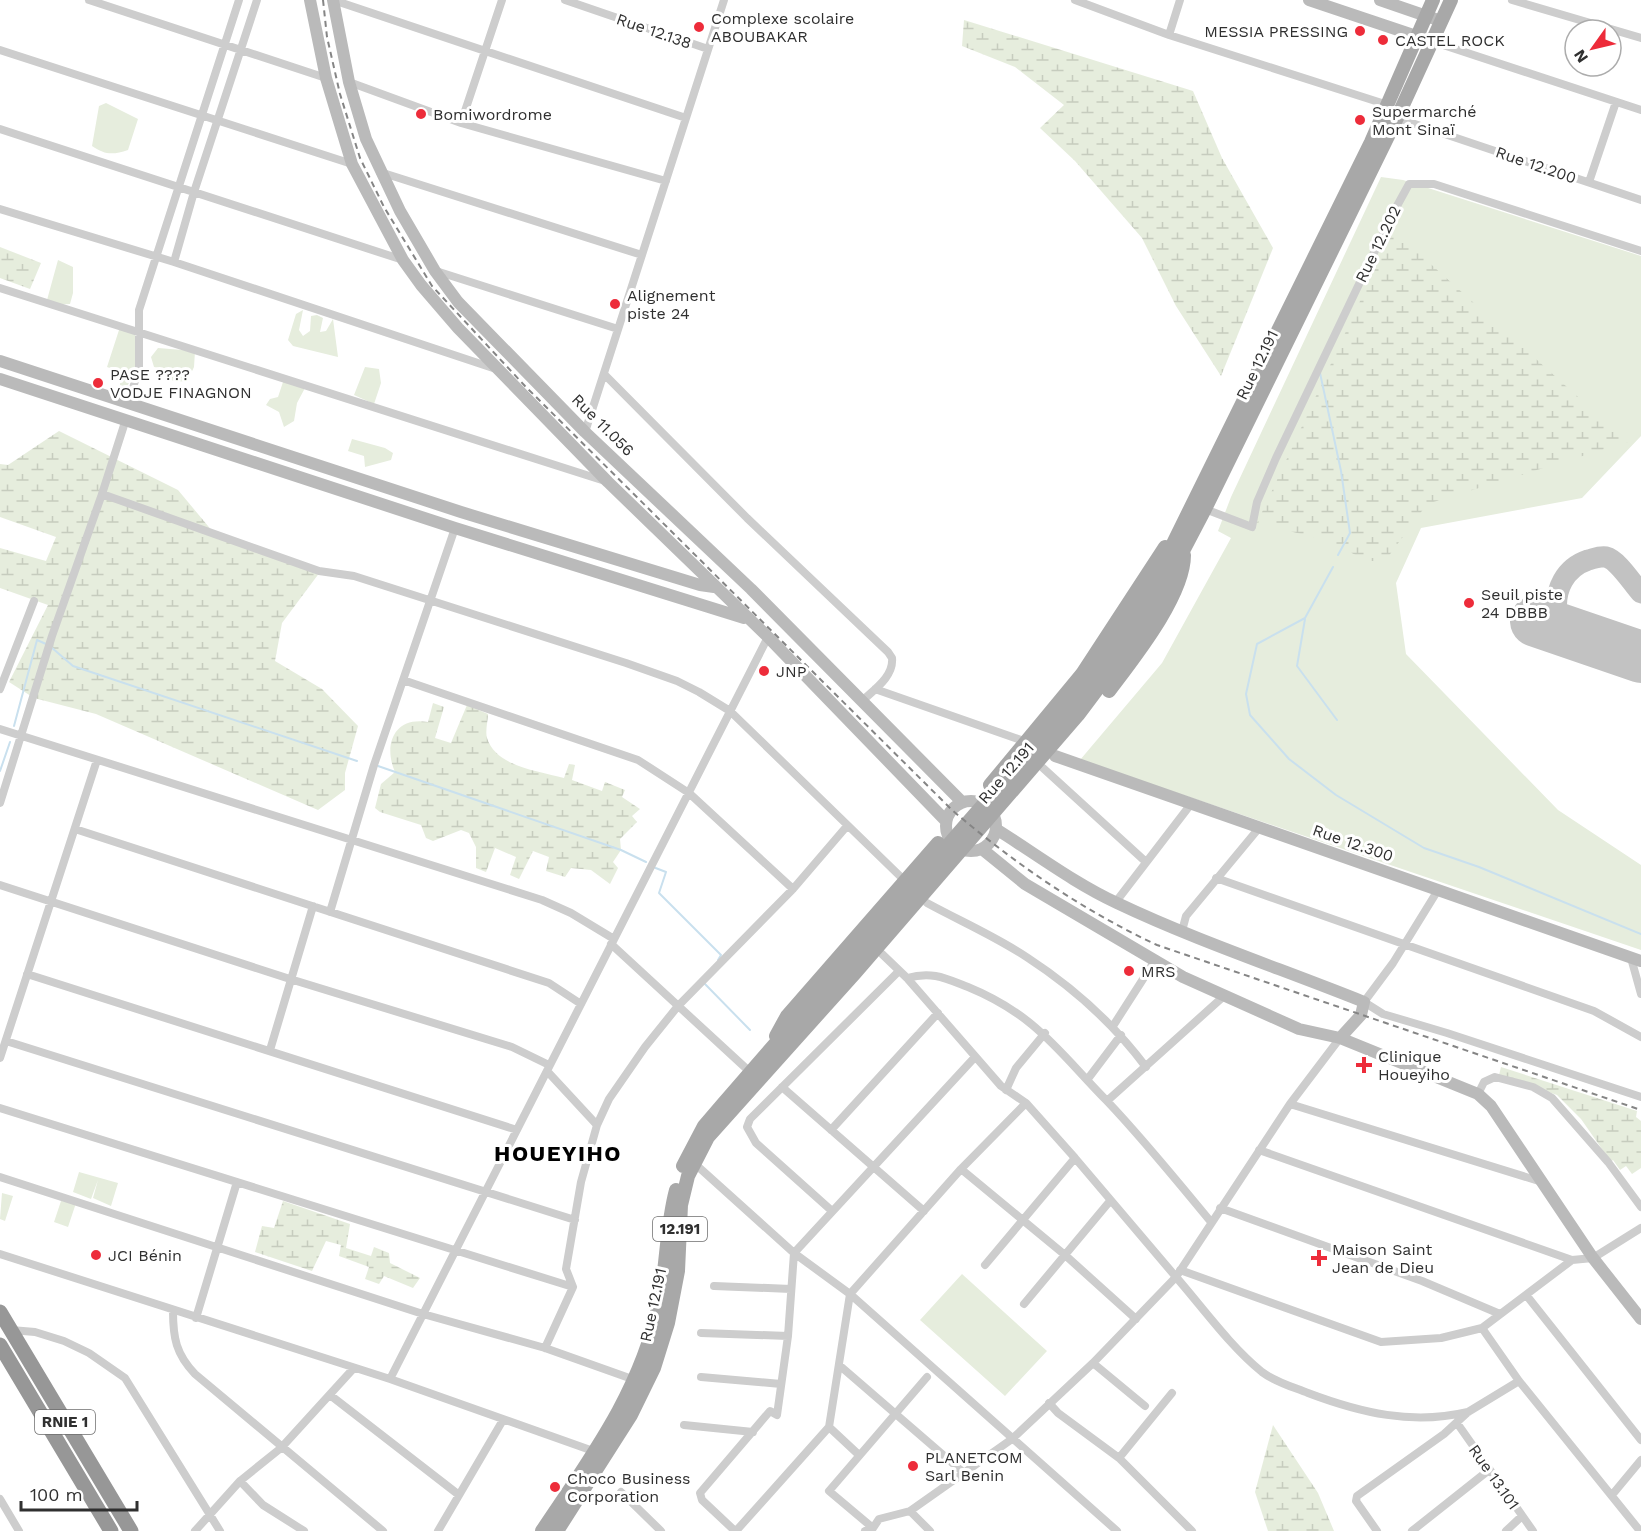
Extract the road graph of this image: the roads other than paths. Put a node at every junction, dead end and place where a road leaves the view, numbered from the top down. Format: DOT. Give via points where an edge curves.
graph roads {
  1 [pos="89,0"];
  2 [pos="239,0"];
  3 [pos="257,0"];
  4 [pos="310,0"];
  5 [pos="333,0"];
  6 [pos="502,0"];
  7 [pos="565,0"];
  8 [pos="724,0"];
  9 [pos="1075,0"];
  10 [pos="1180,0"];
  11 [pos="1309,0"];
  12 [pos="1380,0"];
  13 [pos="1433,0"];
  14 [pos="1451,0"];
  15 [pos="1512,0"];
  16 [pos="1427,15"];
  17 [pos="1441,21"];
  18 [pos="1169,35"];
  19 [pos="1417,35"];
  20 [pos="1641,38"];
  21 [pos="1431,41"];
  22 [pos="224,44"];
  23 [pos="708,49"];
  24 [pos="0,50"];
  25 [pos="240,50"];
  26 [pos="484,51"];
  27 [pos="326,78"];
  28 [pos="349,82"];
  29 [pos="1616,102"];
  30 [pos="1388,105"];
  31 [pos="1641,110"];
  32 [pos="201,115"];
  33 [pos="686,118"];
  34 [pos="1397,118"];
  35 [pos="218,120"];
  36 [pos="461,123"];
  37 [pos="0,129"];
  38 [pos="352,164"];
  39 [pos="380,172"];
  40 [pos="666,182"];
  41 [pos="1590,182"];
  42 [pos="177,187"];
  43 [pos="194,192"];
  44 [pos="1641,200"];
  45 [pos="0,209"];
  46 [pos="1641,251"];
  47 [pos="642,255"];
  48 [pos="154,256"];
  49 [pos="403,260"];
  50 [pos="174,262"];
  51 [pos="435,271"];
  52 [pos="0,288"];
  53 [pos="618,329"];
  54 [pos="138,332"];
  55 [pos="0,361"];
  56 [pos="502,371"];
  57 [pos="604,374"];
  58 [pos="0,379"];
  59 [pos="129,402"];
  60 [pos="126,419"];
  61 [pos="585,432"];
  62 [pos="609,482"];
  63 [pos="102,494"];
  64 [pos="1205,508"];
  65 [pos="455,528"];
  66 [pos="1179,543"];
  67 [pos="714,587"];
  68 [pos="34,601"];
  69 [pos="430,602"];
  70 [pos="747,618"];
  71 [pos="768,637"];
  72 [pos="404,680"];
  73 [pos="0,689"];
  74 [pos="875,689"];
  75 [pos="862,700"];
  76 [pos="730,711"];
  77 [pos="0,730"];
  78 [pos="22,738"];
  79 [pos="1024,741"];
  80 [pos="1054,756"];
  81 [pos="97,760"];
  82 [pos="1043,768"];
  83 [pos="689,793"];
  84 [pos="969,802"];
  85 [pos="0,803"];
  86 [pos="1191,804"];
  87 [pos="995,823"];
  88 [pos="847,826"];
  89 [pos="946,827"];
  90 [pos="1260,828"];
  91 [pos="75,829"];
  92 [pos="352,839"];
  93 [pos="976,850"];
  94 [pos="1146,862"];
  95 [pos="1216,878"];
  96 [pos="904,880"];
  97 [pos="0,885"];
  98 [pos="793,889"];
  99 [pos="1438,890"];
  100 [pos="51,902"];
  101 [pos="927,903"];
  102 [pos="1115,903"];
  103 [pos="313,906"];
  104 [pos="330,912"];
  105 [pos="1182,931"];
  106 [pos="613,941"];
  107 [pos="1404,945"];
  108 [pos="882,954"];
  109 [pos="1636,959"];
  110 [pos="1154,962"];
  111 [pos="899,971"];
  112 [pos="27,974"];
  113 [pos="907,978"];
  114 [pos="290,979"];
  115 [pos="1641,994"];
  116 [pos="1224,996"];
  117 [pos="1364,1002"];
  118 [pos="581,1004"];
  119 [pos="678,1006"];
  120 [pos="938,1013"];
  121 [pos="1113,1026"];
  122 [pos="1045,1033"];
  123 [pos="1121,1035"];
  124 [pos="1641,1037"];
  125 [pos="1340,1038"];
  126 [pos="6,1041"];
  127 [pos="270,1050"];
  128 [pos="777,1052"];
  129 [pos="975,1057"];
  130 [pos="0,1059"];
  131 [pos="1146,1067"];
  132 [pos="548,1068"];
  133 [pos="750,1072"];
  134 [pos="1087,1080"];
  135 [pos="782,1088"];
  136 [pos="1006,1090"];
  137 [pos="1478,1094"];
  138 [pos="1641,1097"];
  139 [pos="1107,1101"];
  140 [pos="1026,1103"];
  141 [pos="1290,1104"];
  142 [pos="0,1108"];
  143 [pos="597,1125"];
  144 [pos="517,1130"];
  145 [pos="831,1130"];
  146 [pos="1259,1149"];
  147 [pos="1076,1158"];
  148 [pos="694,1163"];
  149 [pos="874,1167"];
  150 [pos="961,1169"];
  151 [pos="0,1177"];
  152 [pos="237,1182"];
  153 [pos="1544,1182"];
  154 [pos="484,1193"];
  155 [pos="1110,1202"];
  156 [pos="1641,1207"];
  157 [pos="1220,1209"];
  158 [pos="832,1211"];
  159 [pos="924,1211"];
  160 [pos="574,1220"];
  161 [pos="1022,1221"];
  162 [pos="1211,1222"];
  163 [pos="1641,1228"];
  164 [pos="218,1247"];
  165 [pos="454,1250"];
  166 [pos="794,1253"];
  167 [pos="0,1254"];
  168 [pos="1065,1255"];
  169 [pos="1593,1258"];
  170 [pos="1572,1260"];
  171 [pos="985,1265"];
  172 [pos="1178,1274"];
  173 [pos="714,1286"];
  174 [pos="573,1287"];
  175 [pos="791,1289"];
  176 [pos="850,1294"];
  177 [pos="1527,1296"];
  178 [pos="1024,1304"];
  179 [pos="173,1311"];
  180 [pos="0,1312"];
  181 [pos="423,1314"];
  182 [pos="1500,1314"];
  183 [pos="196,1318"];
  184 [pos="1136,1319"];
  185 [pos="1641,1319"];
  186 [pos="1482,1328"];
  187 [pos="11,1330"];
  188 [pos="701,1333"];
  189 [pos="788,1336"];
  190 [pos="0,1345"];
  191 [pos="545,1348"];
  192 [pos="1094,1363"];
  193 [pos="839,1365"];
  194 [pos="353,1369"];
  195 [pos="701,1377"];
  196 [pos="927,1377"];
  197 [pos="390,1379"];
  198 [pos="635,1380"];
  199 [pos="1519,1380"];
  200 [pos="781,1384"];
  201 [pos="1172,1393"];
  202 [pos="330,1395"];
  203 [pos="1049,1403"];
  204 [pos="1145,1406"];
  205 [pos="1468,1412"];
  206 [pos="895,1414"];
  207 [pos="503,1420"];
  208 [pos="1457,1422"];
  209 [pos="684,1425"];
  210 [pos="829,1427"];
  211 [pos="753,1432"];
  212 [pos="1012,1438"];
  213 [pos="1641,1440"];
  214 [pos="281,1448"];
  215 [pos="596,1452"];
  216 [pos="859,1455"];
  217 [pos="1119,1458"];
  218 [pos="1641,1461"];
  219 [pos="1489,1470"];
  220 [pos="964,1473"];
  221 [pos="240,1481"];
  222 [pos="621,1492"];
  223 [pos="459,1495"];
  224 [pos="1612,1495"];
  225 [pos="0,1499"];
  226 [pos="910,1511"];
  227 [pos="211,1515"];
  228 [pos="1522,1516"];
  229 [pos="869,1530"];
  230 [pos="19,1531"];
  231 [pos="111,1531"];
  232 [pos="131,1531"];
  233 [pos="195,1531"];
  234 [pos="220,1531"];
  235 [pos="304,1531"];
  236 [pos="382,1531"];
  237 [pos="438,1531"];
  238 [pos="542,1531"];
  239 [pos="557,1531"];
  240 [pos="661,1531"];
  241 [pos="735,1531"];
  242 [pos="930,1531"];
  243 [pos="1117,1531"];
  244 [pos="1192,1531"];
  245 [pos="1377,1531"];
  246 [pos="1412,1531"];
  247 [pos="1506,1531"];
  248 [pos="1533,1531"];
  249 [pos="1640,1531"];
  1 -- 22 [label="street"];
  2 -- 22 [label="street"];
  3 -- 25 [label="street"];
  4 -- 27 [label="main road"];
  5 -- 26 [label="street"];
  5 -- 28 [label="main road, Rue 11.056"];
  6 -- 26 [label="street"];
  7 -- 23 [label="street, Rue 12.138"];
  8 -- 23 [label="street"];
  9 -- 18 [label="street"];
  10 -- 18 [label="street"];
  11 -- 19 [label="main road"];
  12 -- 16 [label="main road"];
  13 -- 16 [label="main road, Rue 12.191"];
  14 -- 17 [label="main road, Rue 12.191"];
  15 -- 20 [label="street"];
  16 -- 17 [label="main road"];
  16 -- 19 [label="main road, Rue 12.191"];
  17 -- 21 [label="main road, Rue 12.191"];
  18 -- 30 [label="street"];
  19 -- 21 [label="main road"];
  19 -- 30 [label="main road, Rue 12.191"];
  21 -- 29 [label="street"];
  21 -- 34 [label="main road, Rue 12.191"];
  22 -- 25 [label="street"];
  22 -- 32 [label="street"];
  23 -- 33 [label="street"];
  24 -- 32 [label="street"];
  25 -- 27 [label="street"];
  25 -- 35 [label="street"];
  26 -- 33 [label="street"];
  26 -- 36 [label="street"];
  27 -- 38 [label="main road"];
  28 -- 36 [label="street"];
  28 -- 39 [label="main road, Rue 11.056"];
  29 -- 31 [label="street"];
  29 -- 41 [label="street"];
  30 -- 66 [label="main road, Rue 12.191"];
  32 -- 35 [label="street"];
  32 -- 42 [label="street"];
  33 -- 40 [label="street"];
  34 -- 41 [label="street, Rue 12.200"];
  34 -- 64 [label="main road, Rue 12.191"];
  35 -- 38 [label="street"];
  35 -- 43 [label="street"];
  36 -- 40 [label="street"];
  37 -- 42 [label="street"];
  38 -- 49 [label="main road"];
  39 -- 47 [label="street"];
  39 -- 51 [label="main road, Rue 11.056"];
  40 -- 47 [label="street"];
  41 -- 44 [label="street, Rue 12.200"];
  42 -- 43 [label="street"];
  42 -- 48 [label="street"];
  43 -- 49 [label="street"];
  43 -- 50 [label="street"];
  45 -- 48 [label="street"];
  46 -- 64 [label="street, Rue 12.202" via="1434,184 1409,184 1276,458 1252,516 1252,527"];
  47 -- 53 [label="street"];
  48 -- 50 [label="street"];
  48 -- 54 [label="street" via="139,310"];
  49 -- 56 [label="main road" via="440,308"];
  50 -- 56 [label="street"];
  51 -- 53 [label="street"];
  51 -- 61 [label="main road, Rue 11.056" via="458,302"];
  52 -- 54 [label="street"];
  53 -- 57 [label="street"];
  54 -- 59 [label="street" via="139,367"];
  54 -- 62 [label="street"];
  55 -- 59 [label="main road"];
  56 -- 62 [label="main road"];
  57 -- 61 [label="street"];
  57 -- 74 [label="street" via="888,652 892,658 890,670"];
  58 -- 60 [label="main road"];
  59 -- 67 [label="main road" via="461,512"];
  60 -- 63 [label="street"];
  60 -- 65 [label="main road"];
  61 -- 75 [label="main road, Rue 11.056"];
  62 -- 67 [label="main road"];
  63 -- 69 [label="street" via="319,571 354,576"];
  63 -- 78 [label="street" via="46,654"];
  64 -- 66 [label="main road, Rue 12.191"];
  65 -- 69 [label="street"];
  65 -- 70 [label="main road"];
  66 -- 79 [label="main road" via="1158,554 1082,674"];
  66 -- 80 [label="main road" via="1184,567 1178,585 1144,644"];
  66 -- 128 [label="main road, Rue 12.191 / 12.191" via="1144,623 1103,684 1073,711"];
  67 -- 70 [label="main road"];
  68 -- 73 [label="street"];
  69 -- 72 [label="street"];
  69 -- 76 [label="street" via="677,681"];
  70 -- 71 [label="main road"];
  71 -- 76 [label="street"];
  71 -- 89 [label="main road"];
  72 -- 83 [label="street" via="638,760"];
  72 -- 92 [label="street"];
  74 -- 75 [label="street"];
  74 -- 79 [label="street"];
  75 -- 84 [label="main road, Rue 11.056"];
  76 -- 83 [label="street"];
  76 -- 88 [label="street"];
  77 -- 78 [label="street"];
  78 -- 81 [label="street"];
  78 -- 85 [label="street"];
  79 -- 84 [label="main road"];
  80 -- 82 [label="main road"];
  80 -- 86 [label="main road, Rue 12.300"];
  81 -- 91 [label="street"];
  81 -- 92 [label="street"];
  82 -- 87 [label="main road"];
  82 -- 94 [label="street"];
  83 -- 98 [label="street"];
  83 -- 106 [label="street"];
  84 -- 87 [label="main road" via="987,807"];
  84 -- 89 [label="main road" via="952,810"];
  86 -- 90 [label="main road, Rue 12.300"];
  86 -- 94 [label="street"];
  87 -- 93 [label="main road" via="992,840"];
  87 -- 102 [label="main road" via="1084,886"];
  88 -- 96 [label="street"];
  88 -- 98 [label="street"];
  89 -- 93 [label="main road" via="955,846"];
  89 -- 96 [label="main road"];
  90 -- 95 [label="street"];
  90 -- 99 [label="main road, Rue 12.300"];
  91 -- 100 [label="street"];
  91 -- 103 [label="street"];
  92 -- 104 [label="street"];
  92 -- 106 [label="street" via="558,906"];
  93 -- 101 [label="main road"];
  93 -- 110 [label="main road"];
  94 -- 102 [label="street"];
  95 -- 105 [label="street" via="1186,916"];
  95 -- 107 [label="street"];
  96 -- 128 [label="main road" via="787,1016 777,1030"];
  97 -- 100 [label="street"];
  98 -- 119 [label="street"];
  99 -- 107 [label="street"];
  99 -- 109 [label="main road, Rue 12.300"];
  100 -- 112 [label="street"];
  100 -- 114 [label="street"];
  101 -- 108 [label="main road"];
  101 -- 121 [label="street" via="1027,956"];
  102 -- 105 [label="main road"];
  103 -- 104 [label="street"];
  103 -- 114 [label="street"];
  104 -- 118 [label="street" via="549,983"];
  105 -- 117 [label="main road"];
  106 -- 118 [label="street"];
  106 -- 119 [label="street"];
  107 -- 117 [label="street"];
  107 -- 124 [label="street" via="1594,1011"];
  108 -- 111 [label="street"];
  108 -- 128 [label="main road" via="799,1048"];
  109 -- 115 [label="street"];
  110 -- 116 [label="main road"];
  110 -- 121 [label="street"];
  111 -- 113 [label="street"];
  111 -- 135 [label="street"];
  112 -- 126 [label="street"];
  112 -- 127 [label="street"];
  113 -- 120 [label="street"];
  113 -- 122 [label="street" via="926,973 949,979 1001,1001"];
  114 -- 127 [label="street"];
  114 -- 132 [label="street" via="512,1047"];
  116 -- 125 [label="main road" via="1299,1029"];
  116 -- 131 [label="street"];
  117 -- 125 [label="main road" via="1360,1015"];
  117 -- 138 [label="street" via="1383,1014"];
  118 -- 132 [label="street"];
  119 -- 133 [label="street"];
  119 -- 143 [label="street" via="629,1069"];
  120 -- 129 [label="street"];
  120 -- 145 [label="street"];
  121 -- 123 [label="street"];
  122 -- 134 [label="street"];
  122 -- 136 [label="street" via="1016,1068"];
  123 -- 131 [label="street"];
  123 -- 134 [label="street"];
  125 -- 137 [label="main road"];
  125 -- 141 [label="street"];
  126 -- 130 [label="street"];
  126 -- 154 [label="street"];
  127 -- 144 [label="street"];
  128 -- 133 [label="main road, Rue 12.191"];
  128 -- 148 [label="main road, Rue 12.191 / 12.191" via="708,1137"];
  129 -- 136 [label="street"];
  129 -- 149 [label="street"];
  131 -- 139 [label="street"];
  132 -- 143 [label="street"];
  132 -- 144 [label="street"];
  133 -- 198 [label="main road, Rue 12.191" via="704,1126 684,1164 672,1202 659,1304"];
  134 -- 139 [label="street"];
  135 -- 145 [label="street"];
  135 -- 158 [label="street" via="750,1119 748,1134"];
  136 -- 140 [label="street"];
  137 -- 153 [label="main road" via="1491,1106"];
  137 -- 156 [label="street" via="1484,1082 1495,1077 1533,1087 1552,1098"];
  139 -- 162 [label="street"];
  140 -- 147 [label="street"];
  140 -- 150 [label="street"];
  141 -- 146 [label="street"];
  141 -- 153 [label="street"];
  142 -- 152 [label="street"];
  143 -- 160 [label="street"];
  144 -- 154 [label="street"];
  145 -- 149 [label="street"];
  146 -- 157 [label="street"];
  146 -- 170 [label="street"];
  147 -- 155 [label="street"];
  147 -- 161 [label="street"];
  148 -- 166 [label="street"];
  148 -- 239 [label="main road, Rue 12.191 / 12.191" via="681,1205 678,1271 672,1302 654,1368 631,1414"];
  149 -- 158 [label="street"];
  149 -- 159 [label="street"];
  150 -- 159 [label="street"];
  150 -- 161 [label="street"];
  151 -- 164 [label="street"];
  152 -- 164 [label="street"];
  152 -- 165 [label="street"];
  153 -- 169 [label="main road"];
  154 -- 160 [label="street"];
  154 -- 165 [label="street"];
  155 -- 168 [label="street"];
  155 -- 172 [label="street"];
  157 -- 162 [label="street"];
  157 -- 182 [label="street" via="1422,1281"];
  158 -- 166 [label="street"];
  159 -- 176 [label="street"];
  160 -- 174 [label="street" via="566,1269"];
  161 -- 168 [label="street"];
  161 -- 171 [label="street"];
  162 -- 172 [label="street"];
  163 -- 169 [label="street"];
  164 -- 181 [label="street"];
  164 -- 183 [label="street"];
  165 -- 174 [label="street"];
  165 -- 181 [label="street"];
  166 -- 175 [label="street"];
  166 -- 176 [label="street"];
  167 -- 179 [label="street"];
  168 -- 178 [label="street"];
  168 -- 184 [label="street"];
  169 -- 170 [label="street"];
  169 -- 185 [label="main road"];
  170 -- 177 [label="street"];
  172 -- 184 [label="street"];
  172 -- 186 [label="street" via="1382,1342 1441,1338"];
  172 -- 205 [label="street" via="1249,1359 1285,1384 1348,1408 1380,1415 1426,1420"];
  173 -- 175 [label="street"];
  174 -- 191 [label="street"];
  175 -- 189 [label="street"];
  176 -- 193 [label="street"];
  176 -- 212 [label="street"];
  177 -- 182 [label="street"];
  177 -- 213 [label="street"];
  179 -- 183 [label="street"];
  179 -- 214 [label="street" via="175,1345 182,1360"];
  180 -- 187 [label="highway, RNIE 1"];
  181 -- 191 [label="street"];
  181 -- 197 [label="street"];
  182 -- 186 [label="street"];
  183 -- 194 [label="street"];
  184 -- 192 [label="street"];
  186 -- 199 [label="street"];
  187 -- 227 [label="street" via="64,1341 125,1378"];
  187 -- 232 [label="highway, RNIE 1"];
  188 -- 189 [label="street"];
  189 -- 200 [label="street"];
  190 -- 231 [label="highway, RNIE 1"];
  191 -- 198 [label="street"];
  192 -- 203 [label="street"];
  192 -- 204 [label="street"];
  193 -- 206 [label="street"];
  193 -- 210 [label="street"];
  194 -- 197 [label="street"];
  194 -- 202 [label="street"];
  195 -- 200 [label="street"];
  196 -- 206 [label="street"];
  197 -- 207 [label="street"];
  198 -- 215 [label="main road, Rue 12.191"];
  199 -- 205 [label="street"];
  199 -- 224 [label="street"];
  200 -- 211 [label="street" via="777,1415 770,1411"];
  201 -- 217 [label="street"];
  202 -- 214 [label="street"];
  202 -- 223 [label="street"];
  203 -- 212 [label="street"];
  203 -- 217 [label="street"];
  205 -- 208 [label="street"];
  206 -- 216 [label="street"];
  206 -- 220 [label="street"];
  207 -- 215 [label="street"];
  207 -- 223 [label="street"];
  208 -- 219 [label="street, Rue 13.101"];
  208 -- 245 [label="street" via="1358,1496 1356,1501"];
  209 -- 211 [label="street"];
  210 -- 216 [label="street"];
  210 -- 241 [label="street"];
  211 -- 241 [label="street" via="700,1493 702,1500"];
  212 -- 220 [label="street"];
  212 -- 243 [label="street"];
  214 -- 221 [label="street"];
  214 -- 236 [label="street"];
  215 -- 238 [label="main road, Rue 12.191"];
  216 -- 229 [label="street" via="829,1491"];
  217 -- 244 [label="street"];
  218 -- 224 [label="street"];
  219 -- 228 [label="street, Rue 13.101"];
  219 -- 246 [label="street"];
  220 -- 226 [label="street"];
  221 -- 227 [label="street"];
  221 -- 235 [label="street" via="263,1506"];
  222 -- 240 [label="street"];
  223 -- 237 [label="street"];
  224 -- 249 [label="street"];
  225 -- 230 [label="street"];
  226 -- 229 [label="street" via="879,1519"];
  226 -- 242 [label="street"];
  227 -- 233 [label="street"];
  227 -- 234 [label="street"];
  228 -- 247 [label="street"];
  228 -- 248 [label="street, Rue 13.101"];
}
